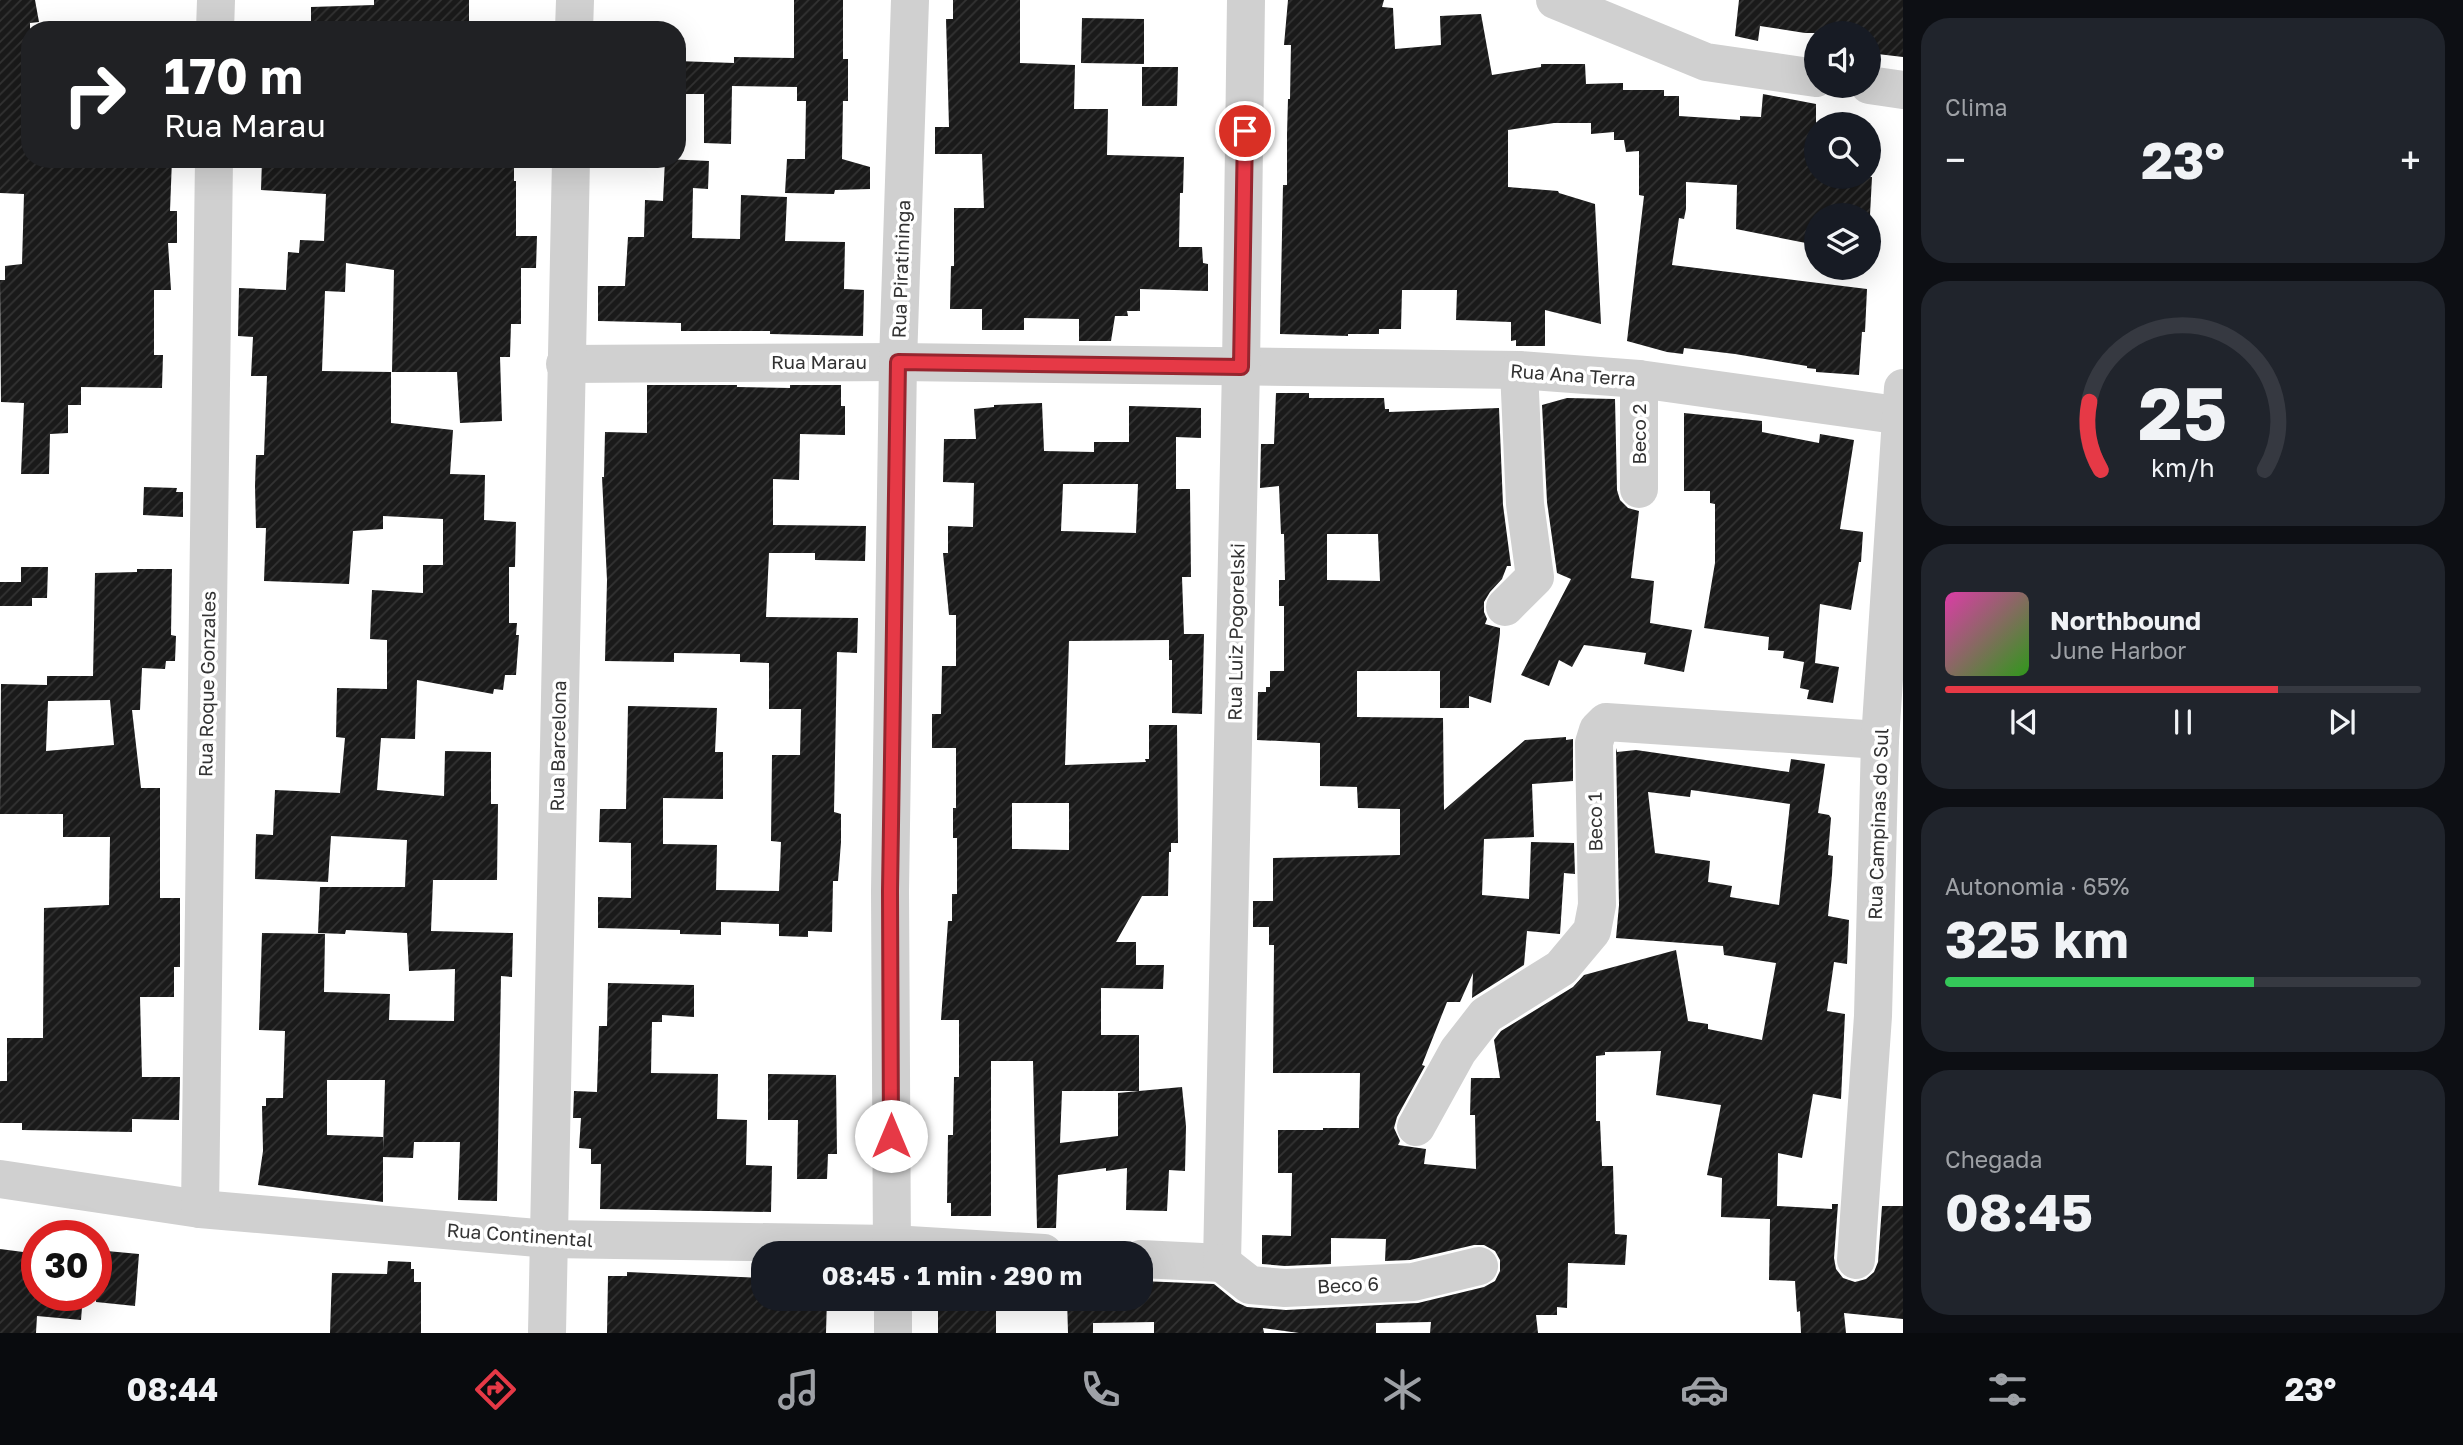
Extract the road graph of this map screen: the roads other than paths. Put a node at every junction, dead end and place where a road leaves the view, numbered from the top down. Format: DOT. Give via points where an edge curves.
graph roads {
  1 [pos="216,0"];
  2 [pos="575,0"];
  3 [pos="909,0"];
  4 [pos="1246,0"];
  5 [pos="1555,0"];
  6 [pos="215,21"];
  7 [pos="574,21"];
  8 [pos="1804,76"];
  9 [pos="1881,87"];
  10 [pos="1903,90"];
  11 [pos="214,168"];
  12 [pos="571,168"];
  13 [pos="898,362"];
  14 [pos="565,364"];
  15 [pos="1241,367"];
  16 [pos="1518,370"];
  17 [pos="1639,379"];
  18 [pos="1903,407"];
  19 [pos="1639,489"];
  20 [pos="1505,607"];
  21 [pos="1880,740"];
  22 [pos="1888,1018"];
  23 [pos="1416,1127"];
  24 [pos="0,1179"];
  25 [pos="200,1209"];
  26 [pos="549,1239"];
  27 [pos="892,1241"];
  28 [pos="751,1245"];
  29 [pos="1153,1260"];
  30 [pos="1856,1260"];
  31 [pos="1222,1263"];
  32 [pos="1479,1266"];
  33 [pos="893,1311"];
  34 [pos="547,1333"];
  35 [pos="893,1333"];
  1 -- 6 [label="street"];
  2 -- 7 [label="street"];
  3 -- 13 [label="street, Rua Piratininga"];
  4 -- 15 [label="street, Rua Luiz Pogorelski"];
  5 -- 8 [label="street" via="1706,62"];
  9 -- 10 [label="street"];
  11 -- 25 [label="street, Rua Roque Gonzales"];
  12 -- 14 [label="street, Rua Barcelona"];
  13 -- 14 [label="street, Rua Marau"];
  13 -- 15 [label="street, Rua Marau"];
  13 -- 27 [label="street, Rua Piratininga" via="890,891"];
  14 -- 26 [label="street, Rua Barcelona"];
  15 -- 16 [label="street, Rua Ana Terra"];
  15 -- 31 [label="street, Rua Luiz Pogorelski"];
  16 -- 17 [label="street, Rua Ana Terra"];
  16 -- 20 [label="street" via="1525,504 1535,577"];
  17 -- 18 [label="street, Rua Ana Terra"];
  17 -- 19 [label="street, Beco 2"];
  18 -- 21 [label="street, Rua Campinas do Sul"];
  21 -- 22 [label="street, Rua Campinas do Sul"];
  21 -- 23 [label="street, Beco 1" via="1606,722 1594,743 1597,905 1592,932 1561,968 1486,1015 1458,1051"];
  22 -- 30 [label="street, Rua Campinas do Sul"];
  24 -- 25 [label="street, Rua Continental"];
  25 -- 26 [label="street, Rua Continental"];
  26 -- 28 [label="street, Rua Continental"];
  26 -- 34 [label="street, Rua Barcelona"];
  29 -- 31 [label="street"];
  31 -- 32 [label="street, Beco 6" via="1250,1285 1285,1287 1413,1282"];
  33 -- 35 [label="street"];
}
